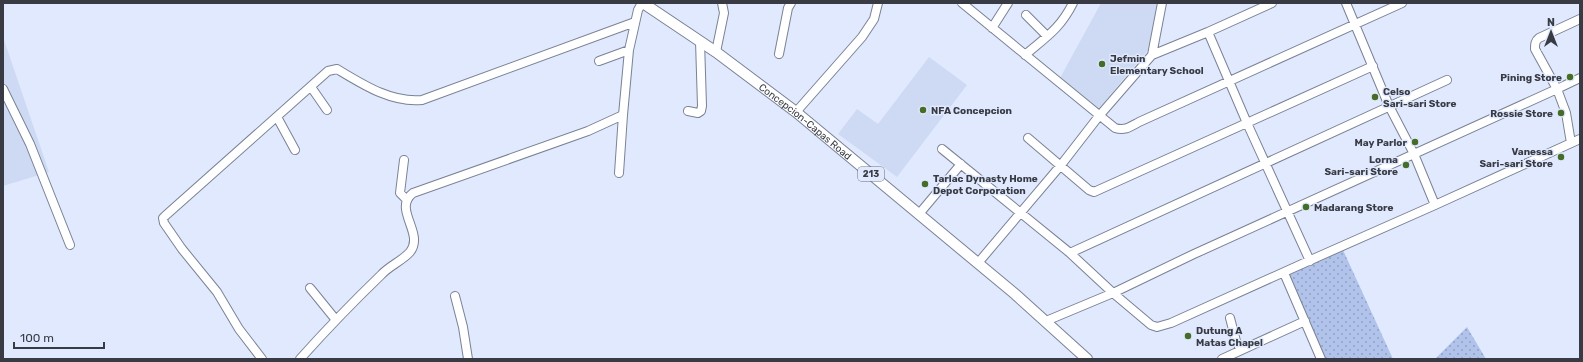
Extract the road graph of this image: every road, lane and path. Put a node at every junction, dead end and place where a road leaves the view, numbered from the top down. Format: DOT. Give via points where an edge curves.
graph roads {
  1 [pos="642,3"];
  2 [pos="722,3"];
  3 [pos="791,3"];
  4 [pos="878,3"];
  5 [pos="962,3"];
  6 [pos="1008,3"];
  7 [pos="1073,3"];
  8 [pos="1162,3"];
  9 [pos="1270,3"];
  10 [pos="1346,3"];
  11 [pos="1402,3"];
  12 [pos="1026,15"];
  13 [pos="1580,19"];
  14 [pos="635,22"];
  15 [pos="1354,24"];
  16 [pos="992,28"];
  17 [pos="1208,32"];
  18 [pos="1047,36"];
  19 [pos="700,41"];
  20 [pos="629,50"];
  21 [pos="716,52"];
  22 [pos="779,54"];
  23 [pos="1025,55"];
  24 [pos="1152,55"];
  25 [pos="599,61"];
  26 [pos="1373,66"];
  27 [pos="1580,78"];
  28 [pos="1447,80"];
  29 [pos="1229,82"];
  30 [pos="311,87"];
  31 [pos="3,89"];
  32 [pos="1557,89"];
  33 [pos="1389,106"];
  34 [pos="327,110"];
  35 [pos="688,111"];
  36 [pos="796,112"];
  37 [pos="623,115"];
  38 [pos="277,116"];
  39 [pos="1099,116"];
  40 [pos="1247,123"];
  41 [pos="1028,138"];
  42 [pos="1580,139"];
  43 [pos="1571,143"];
  44 [pos="942,148"];
  45 [pos="295,150"];
  46 [pos="1414,154"];
  47 [pos="404,160"];
  48 [pos="1265,163"];
  49 [pos="961,164"];
  50 [pos="1061,165"];
  51 [pos="619,173"];
  52 [pos="406,199"];
  53 [pos="1436,206"];
  54 [pos="1020,212"];
  55 [pos="1288,212"];
  56 [pos="919,214"];
  57 [pos="70,245"];
  58 [pos="1070,253"];
  59 [pos="1310,261"];
  60 [pos="978,263"];
  61 [pos="1284,273"];
  62 [pos="310,288"];
  63 [pos="1113,293"];
  64 [pos="455,296"];
  65 [pos="1230,318"];
  66 [pos="336,320"];
  67 [pos="1305,321"];
  68 [pos="1046,322"];
  69 [pos="1241,350"];
  70 [pos="262,359"];
  71 [pos="300,359"];
  72 [pos="468,359"];
  73 [pos="1087,359"];
  74 [pos="1222,359"];
  75 [pos="1320,359"];
  1 -- 14 [label="street"];
  1 -- 19 [label="main road, Concepcion-Capas Road / 213"];
  2 -- 21 [label="street" via="724,14"];
  3 -- 22 [label="street"];
  4 -- 36 [label="street" via="874,19 862,37"];
  5 -- 16 [label="street"];
  6 -- 16 [label="street"];
  7 -- 18 [label="street" via="1060,25"];
  8 -- 24 [label="street"];
  9 -- 17 [label="street"];
  10 -- 15 [label="street"];
  11 -- 15 [label="street"];
  12 -- 18 [label="street"];
  13 -- 32 [label="street" via="1536,40 1535,49"];
  14 -- 20 [label="street"];
  14 -- 30 [label="street" via="422,100 401,100 365,85 337,69 328,71"];
  15 -- 26 [label="street"];
  15 -- 29 [label="street"];
  16 -- 23 [label="street"];
  17 -- 24 [label="street"];
  17 -- 29 [label="street"];
  18 -- 23 [label="street"];
  19 -- 21 [label="main road, Concepcion-Capas Road / 213"];
  19 -- 35 [label="street" via="702,106 698,113"];
  20 -- 25 [label="street"];
  20 -- 37 [label="street"];
  21 -- 36 [label="main road, Concepcion-Capas Road / 213"];
  23 -- 39 [label="street"];
  24 -- 39 [label="street"];
  26 -- 33 [label="street"];
  26 -- 40 [label="street"];
  27 -- 32 [label="street"];
  28 -- 33 [label="street"];
  29 -- 39 [label="street" via="1125,130 1114,128"];
  29 -- 40 [label="street"];
  30 -- 34 [label="street"];
  30 -- 38 [label="street"];
  31 -- 57 [label="street" via="30,144"];
  32 -- 43 [label="street" via="1566,113"];
  32 -- 46 [label="street"];
  33 -- 46 [label="street"];
  33 -- 48 [label="street"];
  36 -- 56 [label="main road, Concepcion-Capas Road / 213"];
  37 -- 51 [label="street"];
  37 -- 52 [label="street" via="588,131 413,193"];
  38 -- 45 [label="street"];
  38 -- 70 [label="street" via="163,218 182,249 216,292"];
  39 -- 50 [label="street"];
  40 -- 48 [label="street"];
  40 -- 50 [label="street" via="1094,192"];
  41 -- 50 [label="street"];
  42 -- 43 [label="street"];
  43 -- 53 [label="street"];
  44 -- 49 [label="street"];
  46 -- 53 [label="street"];
  46 -- 55 [label="street"];
  47 -- 52 [label="street" via="400,193"];
  48 -- 55 [label="street"];
  48 -- 58 [label="street"];
  49 -- 54 [label="street"];
  49 -- 56 [label="street"];
  50 -- 54 [label="street"];
  52 -- 66 [label="street" via="405,208 413,231 410,251 386,270"];
  53 -- 59 [label="street"];
  54 -- 58 [label="street"];
  54 -- 60 [label="street"];
  55 -- 59 [label="street"];
  55 -- 63 [label="street"];
  56 -- 60 [label="main road, Concepcion-Capas Road / 213"];
  58 -- 63 [label="street"];
  59 -- 61 [label="street"];
  60 -- 68 [label="main road, Concepcion-Capas Road / 213"];
  61 -- 63 [label="street" via="1157,327 1151,325"];
  61 -- 67 [label="street"];
  62 -- 66 [label="street"];
  63 -- 68 [label="street"];
  64 -- 72 [label="street"];
  65 -- 69 [label="street"];
  66 -- 71 [label="street"];
  67 -- 69 [label="street"];
  67 -- 75 [label="street"];
  68 -- 73 [label="main road, Concepcion-Capas Road / 213"];
  69 -- 74 [label="street"];
}
